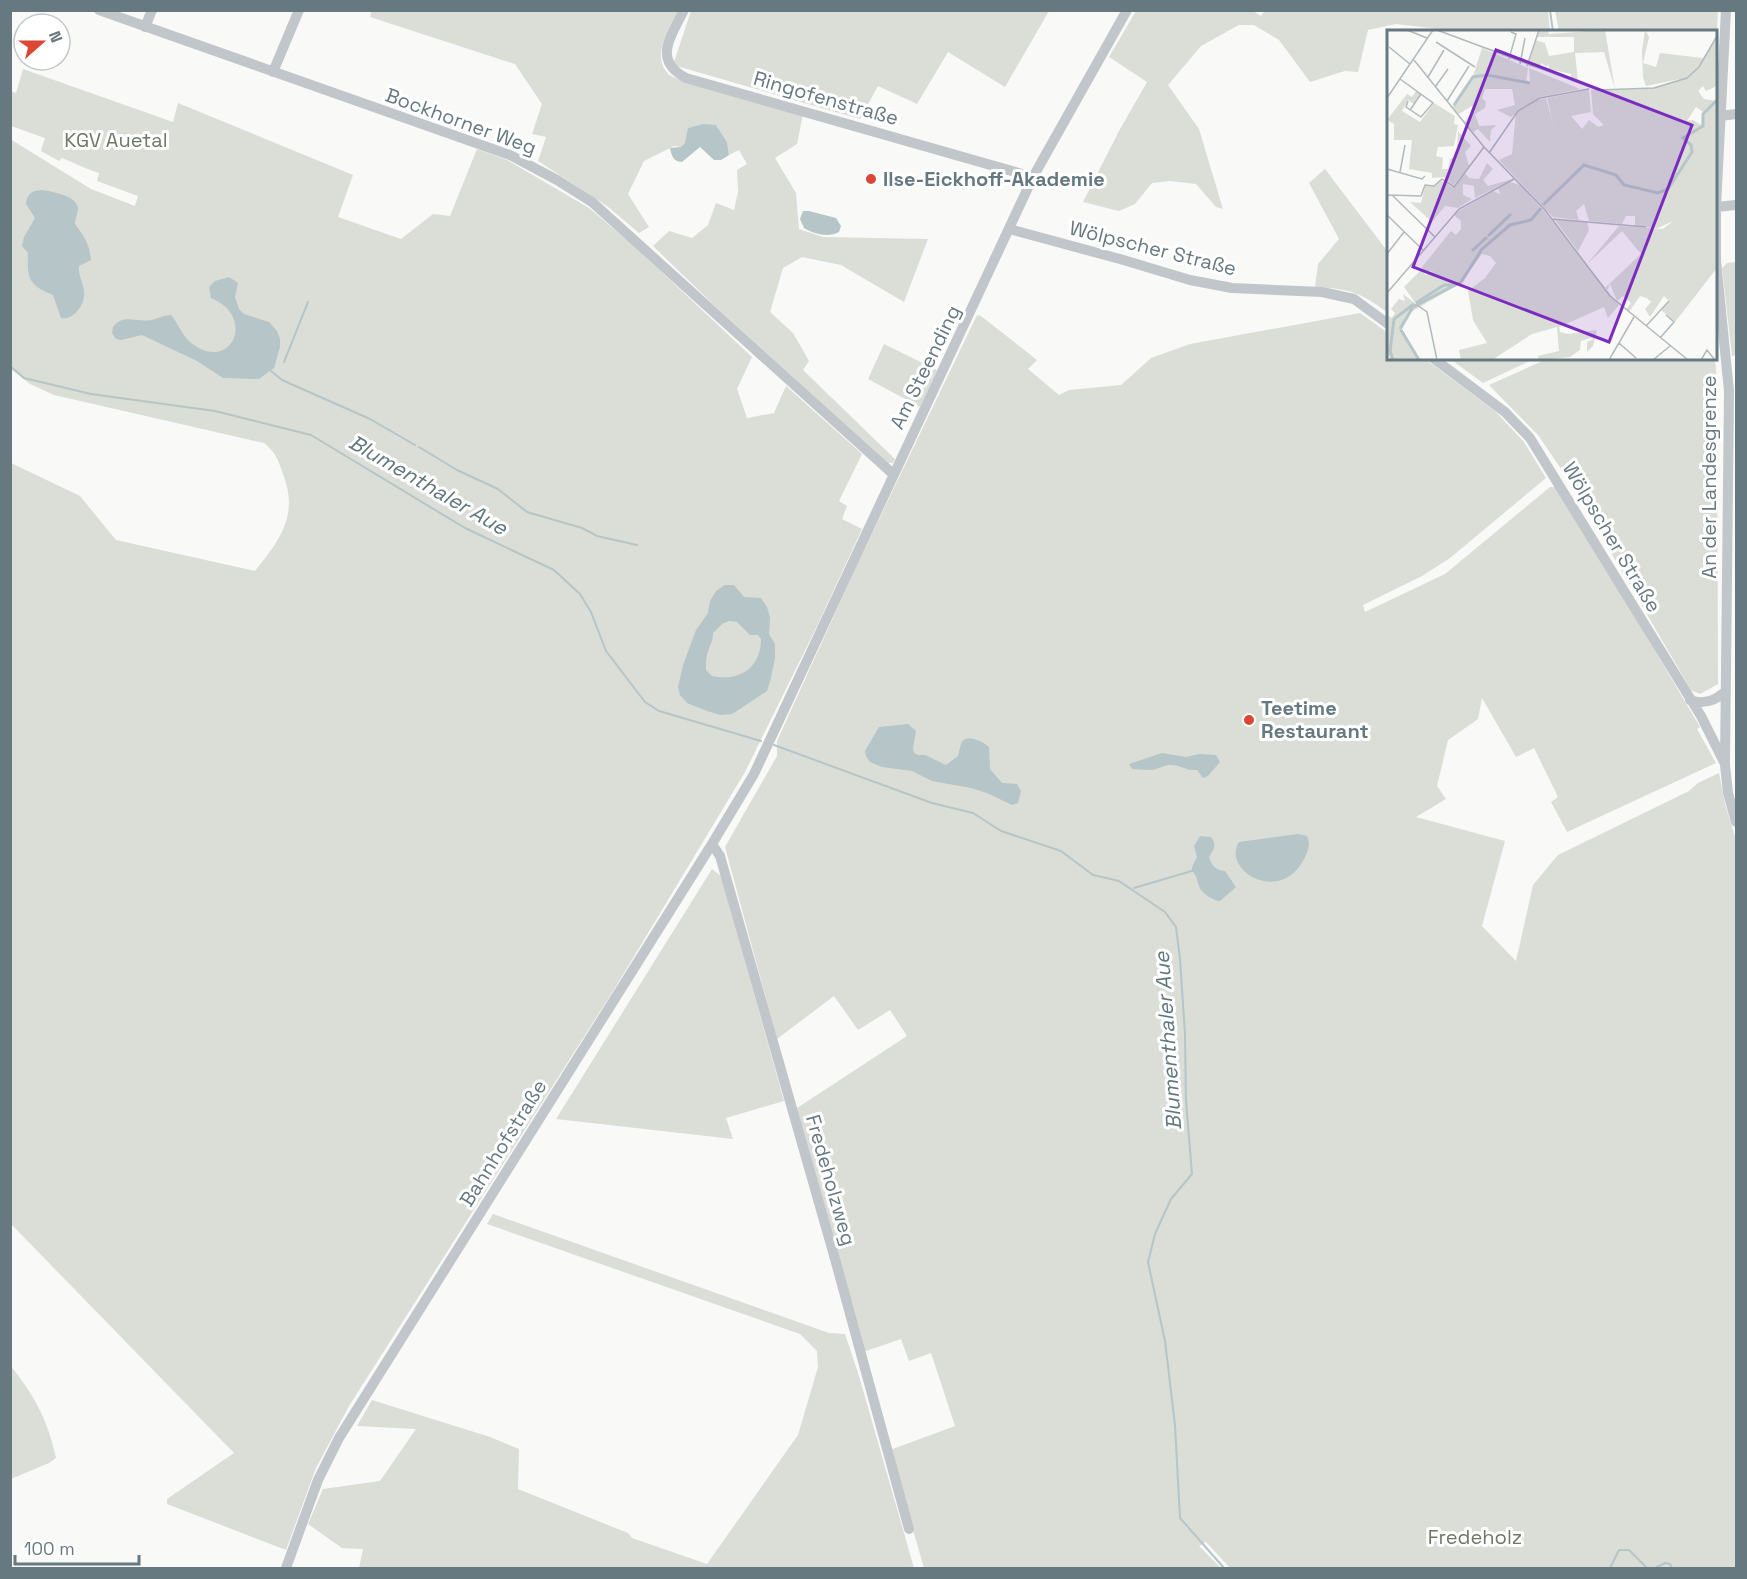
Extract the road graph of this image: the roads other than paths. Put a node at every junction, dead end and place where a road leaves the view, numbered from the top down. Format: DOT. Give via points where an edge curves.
graph roads {
  1 [pos="99,10"];
  2 [pos="152,10"];
  3 [pos="299,10"];
  4 [pos="684,10"];
  5 [pos="1127,10"];
  6 [pos="1726,10"];
  7 [pos="146,27"];
  8 [pos="273,72"];
  9 [pos="1737,114"];
  10 [pos="1720,116"];
  11 [pos="1033,177"];
  12 [pos="1717,184"];
  13 [pos="1737,205"];
  14 [pos="1717,207"];
  15 [pos="1009,229"];
  16 [pos="1717,271"];
  17 [pos="1387,323"];
  18 [pos="1436,360"];
  19 [pos="893,474"];
  20 [pos="1726,691"];
  21 [pos="1690,700"];
  22 [pos="768,745"];
  23 [pos="1725,765"];
  24 [pos="1737,822"];
  25 [pos="712,844"];
  26 [pos="909,1529"];
  27 [pos="286,1569"];
  1 -- 7 [label="street, Bockhorner Weg"];
  2 -- 7 [label="street"];
  3 -- 8 [label="street"];
  4 -- 11 [label="street, Ringofenstraße" via="666,55 675,72 686,78"];
  5 -- 11 [label="street, Am Steending"];
  6 -- 10 [label="street, An der Landesgrenze"];
  7 -- 8 [label="street, Bockhorner Weg"];
  8 -- 19 [label="street, Bockhorner Weg" via="510,156 592,202"];
  9 -- 10 [label="street"];
  10 -- 12 [label="street, An der Landesgrenze"];
  11 -- 15 [label="street, Am Steending"];
  13 -- 14 [label="street"];
  15 -- 17 [label="street, Wölpscher Straße" via="1190,280 1232,288 1322,292 1354,299"];
  15 -- 19 [label="street, Am Steending"];
  16 -- 20 [label="street, An der Landesgrenze" via="1729,391"];
  18 -- 21 [label="street, Wölpscher Straße" via="1505,412 1530,438"];
  19 -- 22 [label="street, Am Steending"];
  20 -- 21 [label="street" via="1706,703"];
  20 -- 23 [label="street, An der Landesgrenze"];
  21 -- 23 [label="street, Wölpscher Straße"];
  22 -- 25 [label="street, Bahnhofstraße"];
  23 -- 24 [label="street"];
  25 -- 26 [label="street, Fredeholzweg" via="720,856"];
  25 -- 27 [label="street, Bahnhofstraße" via="339,1438 318,1480"];
}
